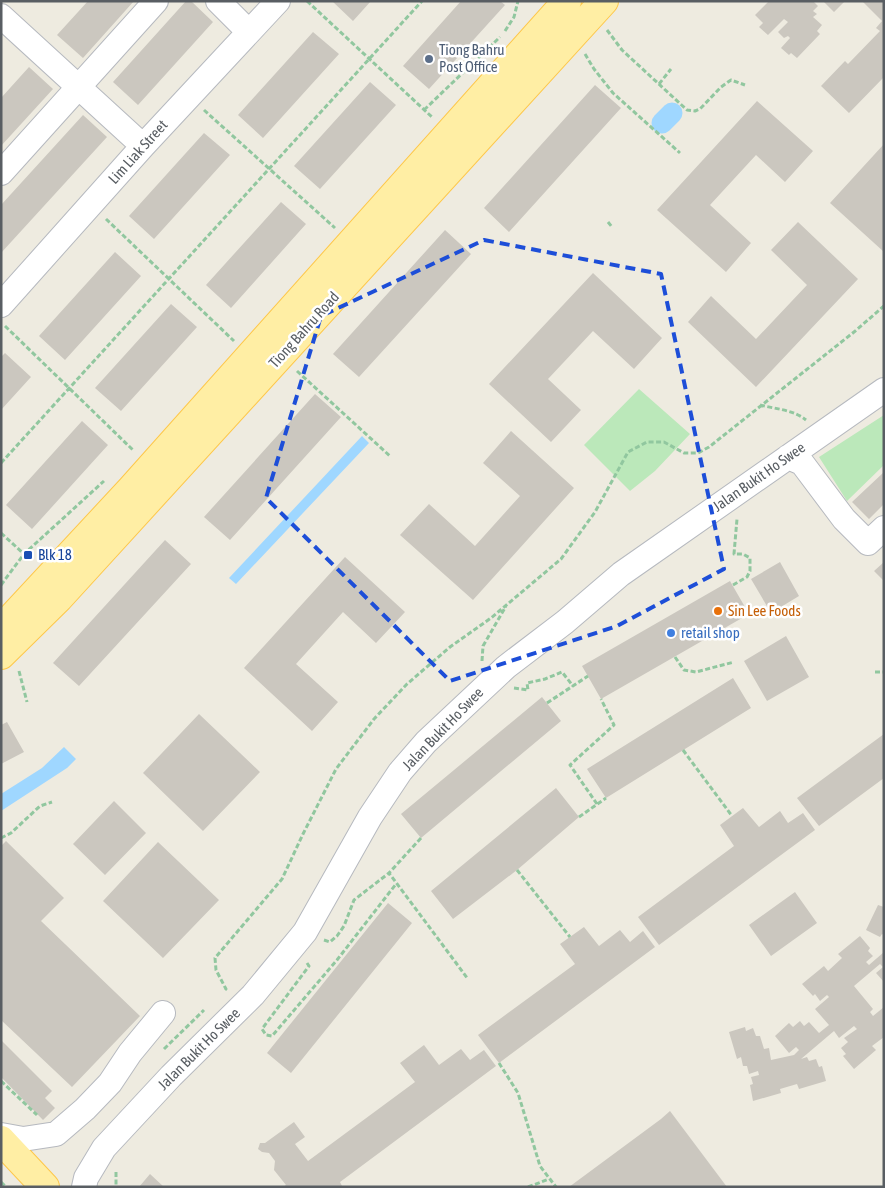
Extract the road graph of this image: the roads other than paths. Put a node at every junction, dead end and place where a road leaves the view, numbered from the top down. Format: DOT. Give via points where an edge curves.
graph roads {
  1 [pos="156,1"];
  2 [pos="218,1"];
  3 [pos="278,1"];
  4 [pos="1,16"];
  5 [pos="580,16"];
  6 [pos="250,32"];
  7 [pos="79,86"];
  8 [pos="143,146"];
  9 [pos="1,173"];
  10 [pos="1,305"];
  11 [pos="884,390"];
  12 [pos="788,457"];
  13 [pos="884,528"];
  14 [pos="1,629"];
  15 [pos="1,656"];
  16 [pos="163,1013"];
  17 [pos="1,1135"];
  18 [pos="1,1140"];
  19 [pos="45,1187"];
  20 [pos="84,1187"];
  1 -- 7 [label="street"];
  2 -- 6 [label="street"];
  3 -- 6 [label="street, Lim Liak Street"];
  4 -- 7 [label="street"];
  5 -- 14 [label="main road, Tiong Bahru Road" via="449,132 151,467"];
  5 -- 15 [label="main road, Tiong Bahru Road" via="280,356 60,598"];
  6 -- 8 [label="street, Lim Liak Street"];
  7 -- 8 [label="street"];
  7 -- 9 [label="street"];
  8 -- 10 [label="street, Lim Liak Street"];
  11 -- 12 [label="street, Jalan Bukit Ho Swee"];
  12 -- 13 [label="street" via="802,463 844,520 868,543"];
  12 -- 20 [label="street, Jalan Bukit Ho Swee" via="622,574 501,684 426,742 400,772 370,817 305,932 253,995 104,1148"];
  16 -- 17 [label="street" via="110,1083 56,1134 23,1139"];
  18 -- 19 [label="main road"];
}
